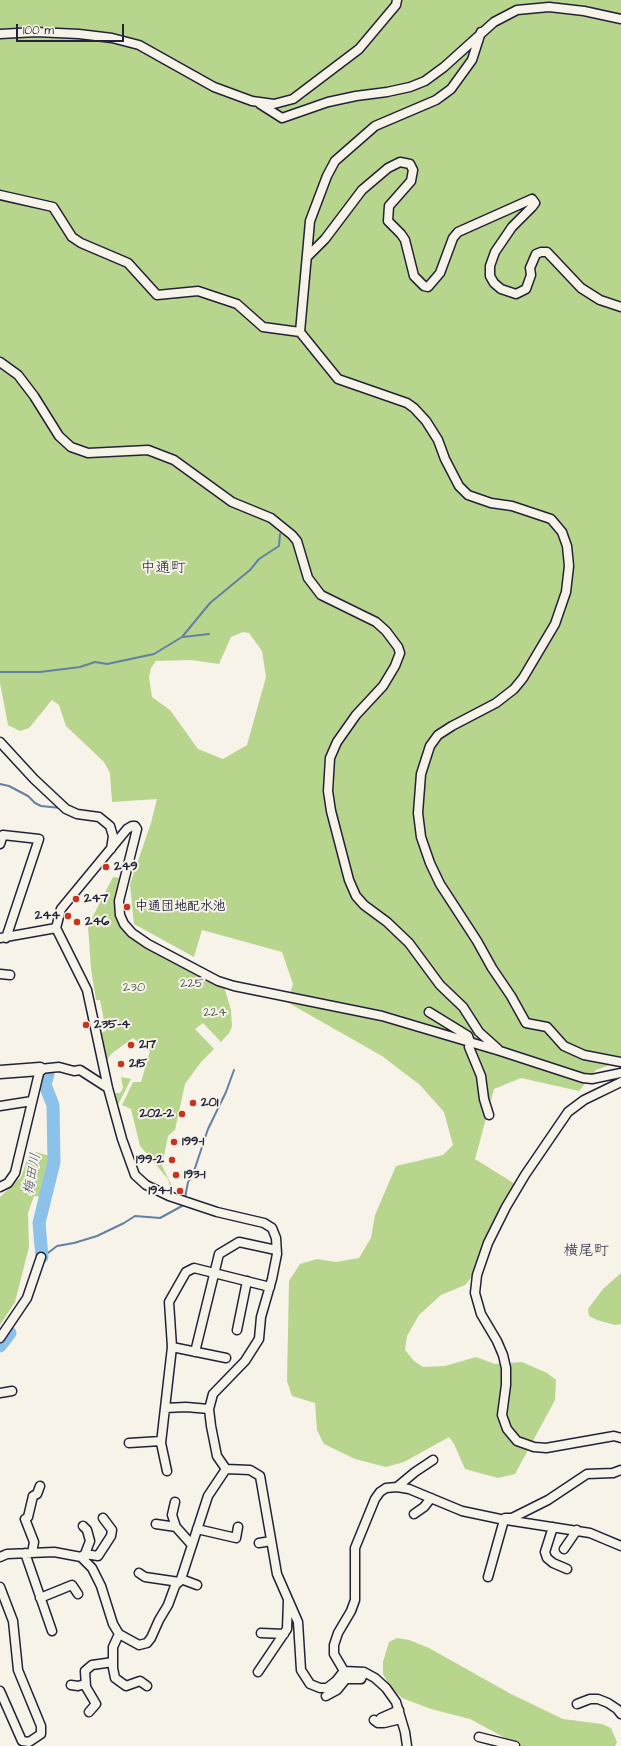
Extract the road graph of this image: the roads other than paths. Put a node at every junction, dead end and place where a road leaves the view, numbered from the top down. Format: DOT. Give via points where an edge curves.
graph roads {
  1 [pos="397,0"];
  2 [pos="621,19"];
  3 [pos="481,32"];
  4 [pos="0,34"];
  5 [pos="260,104"];
  6 [pos="0,195"];
  7 [pos="308,256"];
  8 [pos="621,306"];
  9 [pos="300,332"];
  10 [pos="0,362"];
  11 [pos="0,742"];
  12 [pos="0,844"];
  13 [pos="111,850"];
  14 [pos="56,928"];
  15 [pos="3,938"];
  16 [pos="0,974"];
  17 [pos="10,975"];
  18 [pos="429,1012"];
  19 [pos="470,1042"];
  20 [pos="500,1050"];
  21 [pos="621,1062"];
  22 [pos="40,1069"];
  23 [pos="0,1072"];
  24 [pos="621,1073"];
  25 [pos="99,1075"];
  26 [pos="621,1082"];
  27 [pos="103,1091"];
  28 [pos="32,1101"];
  29 [pos="0,1106"];
  30 [pos="489,1115"];
  31 [pos="0,1187"];
  32 [pos="276,1250"];
  33 [pos="41,1257"];
  34 [pos="213,1273"];
  35 [pos="247,1281"];
  36 [pos="270,1287"];
  37 [pos="237,1330"];
  38 [pos="0,1338"];
  39 [pos="172,1347"];
  40 [pos="195,1352"];
  41 [pos="226,1358"];
  42 [pos="12,1391"];
  43 [pos="0,1393"];
  44 [pos="165,1408"];
  45 [pos="210,1409"];
  46 [pos="621,1438"];
  47 [pos="161,1441"];
  48 [pos="129,1443"];
  49 [pos="433,1460"];
  50 [pos="226,1469"];
  51 [pos="621,1470"];
  52 [pos="167,1471"];
  53 [pos="40,1486"];
  54 [pos="398,1487"];
  55 [pos="431,1498"];
  56 [pos="175,1502"];
  57 [pos="414,1514"];
  58 [pos="104,1518"];
  59 [pos="502,1519"];
  60 [pos="156,1524"];
  61 [pos="83,1526"];
  62 [pos="176,1527"];
  63 [pos="554,1527"];
  64 [pos="238,1528"];
  65 [pos="197,1529"];
  66 [pos="577,1530"];
  67 [pos="271,1541"];
  68 [pos="259,1543"];
  69 [pos="192,1545"];
  70 [pos="621,1546"];
  71 [pos="564,1549"];
  72 [pos="28,1553"];
  73 [pos="83,1556"];
  74 [pos="0,1558"];
  75 [pos="567,1569"];
  76 [pos="139,1573"];
  77 [pos="488,1577"];
  78 [pos="180,1580"];
  79 [pos="197,1585"];
  80 [pos="0,1587"];
  81 [pos="78,1594"];
  82 [pos="288,1597"];
  83 [pos="40,1598"];
  84 [pos="52,1631"];
  85 [pos="261,1632"];
  86 [pos="119,1634"];
  87 [pos="284,1634"];
  88 [pos="113,1662"];
  89 [pos="344,1671"];
  90 [pos="258,1672"];
  91 [pos="364,1672"];
  92 [pos="85,1684"];
  93 [pos="71,1685"];
  94 [pos="147,1686"];
  95 [pos="0,1692"];
  96 [pos="326,1696"];
  97 [pos="577,1704"];
  98 [pos="399,1710"];
  99 [pos="89,1712"];
  100 [pos="621,1714"];
  101 [pos="402,1719"];
  102 [pos="479,1737"];
  103 [pos="19,1744"];
  104 [pos="407,1746"];
  105 [pos="515,1746"];
  1 -- 5 [label="street" via="396,5 359,49 309,89 293,99 274,104"];
  2 -- 3 [label="street" via="584,11 532,8 517,10"];
  3 -- 5 [label="street" via="444,67 425,81 410,87 328,102 282,118"];
  3 -- 7 [label="street" via="472,60 451,89 436,100 375,126 335,161 310,221"];
  4 -- 5 [label="street" via="79,34 112,38 139,45 214,87"];
  6 -- 9 [label="street" via="52,207 72,237 128,263 157,295 198,291 237,304 263,327"];
  7 -- 8 [label="street" via="325,239 368,185 388,168 400,162 410,164 413,170 411,181 389,206 388,220 405,240 414,276 424,286 428,287 440,273 453,238 458,232 532,199 535,203 512,227 495,252 490,266 490,276 494,283 501,289 516,294 522,292 531,275 530,268 536,254 547,252 581,288 600,300"];
  7 -- 9 [label="street"];
  9 -- 21 [label="street" via="338,379 407,403 414,408 438,440 459,486 468,495 551,519 562,532 567,546 569,566 566,592 555,624 514,689 496,703 438,735 430,746 421,774 418,813 421,837 440,884 526,1024 547,1027 564,1046 578,1053"];
  10 -- 20 [label="street" via="18,375 59,436 71,447 88,453 148,450 174,460 232,502 271,518 297,541 308,578 321,595 376,622 386,630 400,653 395,666 383,686 356,715 337,742 330,758 328,791 349,880 356,896 409,943 440,985 463,1007 478,1032"];
  11 -- 13 [label="street" via="66,809 77,814 99,817 110,826 113,836"];
  12 -- 15 [label="street" via="3,835 39,839"];
  13 -- 14 [label="street" via="61,909"];
  13 -- 19 [label="street" via="127,829 135,826 137,828 120,901 120,915 124,924 132,933 218,981 357,1010"];
  14 -- 15 [label="street"];
  14 -- 25 [label="street" via="87,990 95,1042 104,1063"];
  16 -- 17 [label="street"];
  18 -- 19 [label="street" via="468,1036"];
  19 -- 20 [label="street"];
  19 -- 30 [label="street" via="469,1047 481,1076"];
  20 -- 24 [label="street" via="582,1078 592,1079"];
  22 -- 23 [label="street"];
  22 -- 25 [label="street" via="80,1070"];
  22 -- 28 [label="street"];
  25 -- 27 [label="street"];
  25 -- 27 [label="street"];
  26 -- 46 [label="street" via="584,1100 568,1112 506,1206 488,1243 477,1275 475,1293 481,1314 503,1355 506,1374 502,1415 507,1429 517,1441 546,1448 614,1436"];
  27 -- 32 [label="street" via="115,1110 133,1176 169,1196 217,1212 264,1223 272,1228 276,1238"];
  28 -- 29 [label="street"];
  28 -- 31 [label="street" via="15,1173"];
  32 -- 34 [label="street" via="239,1242 219,1254"];
  32 -- 36 [label="street"];
  33 -- 38 [label="street" via="27,1298"];
  34 -- 35 [label="street"];
  34 -- 39 [label="street" via="194,1268 186,1272 169,1302"];
  34 -- 40 [label="street"];
  35 -- 36 [label="street"];
  35 -- 37 [label="street"];
  36 -- 45 [label="street" via="261,1317 259,1339 246,1361 214,1394"];
  39 -- 40 [label="street"];
  39 -- 44 [label="street"];
  40 -- 41 [label="street"];
  42 -- 43 [label="street"];
  44 -- 45 [label="street"];
  44 -- 47 [label="street"];
  45 -- 50 [label="street" via="217,1456"];
  47 -- 48 [label="street"];
  47 -- 52 [label="street"];
  49 -- 54 [label="street"];
  50 -- 65 [label="street" via="208,1496"];
  50 -- 67 [label="street" via="250,1470 260,1476"];
  51 -- 59 [label="street" via="613,1473 587,1474 548,1500 512,1518"];
  53 -- 72 [label="street" via="37,1494 33,1496 28,1517 25,1519 34,1542"];
  54 -- 55 [label="street"];
  54 -- 89 [label="street" via="386,1488 375,1499 355,1548 355,1600 334,1645 334,1654"];
  55 -- 57 [label="street"];
  55 -- 59 [label="street" via="462,1511"];
  56 -- 62 [label="street" via="172,1515"];
  58 -- 73 [label="street" via="112,1530 111,1536 98,1556"];
  59 -- 63 [label="street"];
  59 -- 77 [label="street"];
  60 -- 62 [label="street"];
  61 -- 73 [label="street" via="90,1541"];
  62 -- 69 [label="street"];
  63 -- 66 [label="street"];
  63 -- 75 [label="street" via="545,1552 553,1563"];
  64 -- 65 [label="street" via="235,1542"];
  65 -- 69 [label="street"];
  66 -- 70 [label="street"];
  66 -- 71 [label="street"];
  67 -- 68 [label="street"];
  67 -- 82 [label="street" via="278,1574"];
  69 -- 78 [label="street"];
  72 -- 73 [label="street" via="54,1552"];
  72 -- 74 [label="street" via="7,1554"];
  72 -- 83 [label="street"];
  73 -- 86 [label="street" via="102,1586 113,1624"];
  76 -- 78 [label="street" via="145,1577"];
  78 -- 79 [label="street"];
  78 -- 86 [label="street" via="152,1638 147,1643 140,1646"];
  80 -- 103 [label="street" via="13,1621 18,1670 41,1726 41,1734 29,1742"];
  81 -- 83 [label="street" via="72,1585"];
  82 -- 87 [label="street" via="287,1629"];
  82 -- 89 [label="street" via="298,1622 300,1665 310,1684 327,1688 336,1682"];
  83 -- 84 [label="street"];
  85 -- 87 [label="street"];
  86 -- 88 [label="street" via="113,1647"];
  87 -- 90 [label="street"];
  88 -- 92 [label="street" via="92,1665 82,1670"];
  88 -- 94 [label="street" via="115,1678 120,1682 126,1686 140,1681"];
  89 -- 91 [label="street"];
  91 -- 96 [label="street" via="361,1679 346,1679 337,1690"];
  91 -- 98 [label="street" via="386,1688"];
  92 -- 93 [label="street"];
  92 -- 99 [label="street" via="96,1704"];
  95 -- 103 [label="street"];
  97 -- 100 [label="street" via="598,1699 608,1703"];
  98 -- 101 [label="street"];
  98 -- 101 [label="street" via="378,1719 378,1723"];
  101 -- 104 [label="street"];
  102 -- 105 [label="street"];
}
